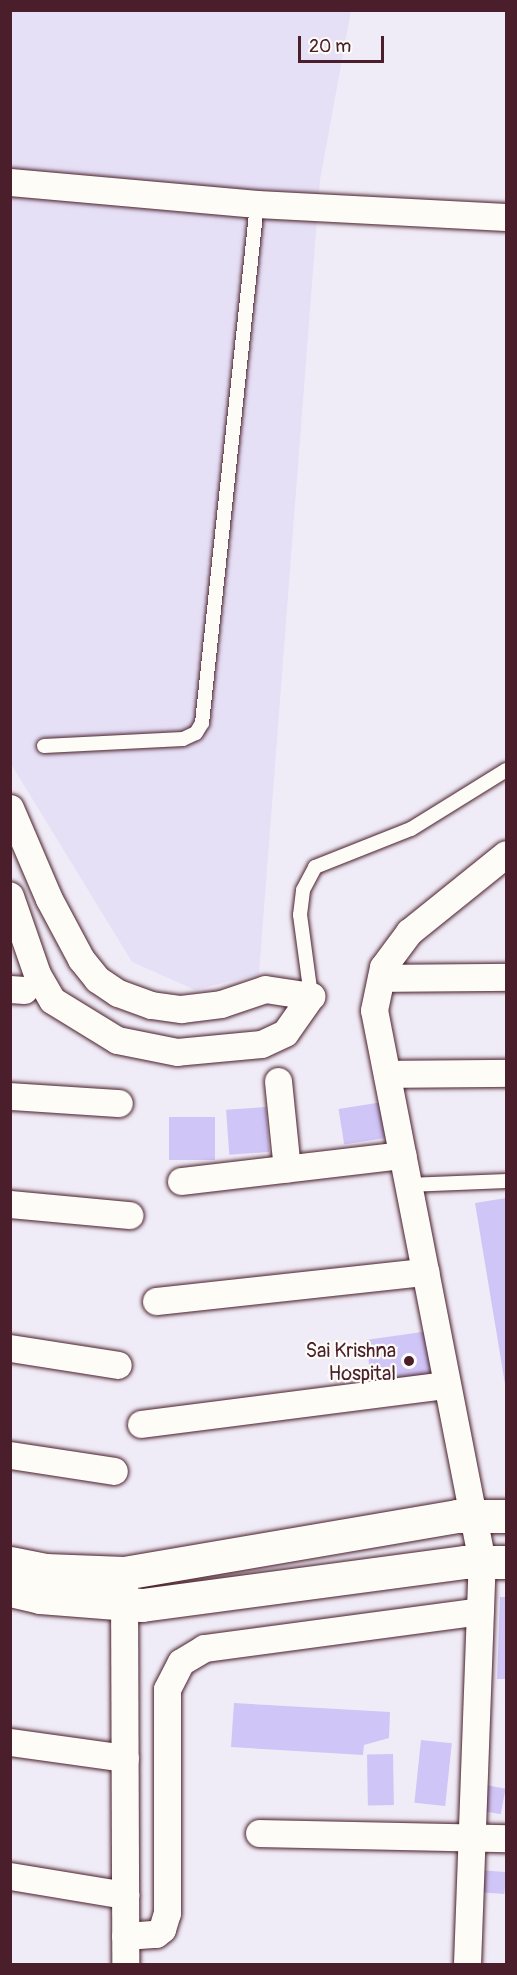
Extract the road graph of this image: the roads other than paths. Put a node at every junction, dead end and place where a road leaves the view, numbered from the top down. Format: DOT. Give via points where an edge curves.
graph roads {
  1 [pos="10,182"];
  2 [pos="257,204"];
  3 [pos="507,216"];
  4 [pos="44,746"];
  5 [pos="507,770"];
  6 [pos="10,808"];
  7 [pos="507,854"];
  8 [pos="480,876"];
  9 [pos="507,876"];
  10 [pos="10,896"];
  11 [pos="507,977"];
  12 [pos="381,978"];
  13 [pos="311,996"];
  14 [pos="507,1073"];
  15 [pos="387,1074"];
  16 [pos="278,1081"];
  17 [pos="10,1096"];
  18 [pos="119,1103"];
  19 [pos="402,1155"];
  20 [pos="287,1169"];
  21 [pos="181,1181"];
  22 [pos="507,1181"];
  23 [pos="408,1185"];
  24 [pos="10,1204"];
  25 [pos="129,1215"];
  26 [pos="425,1272"];
  27 [pos="156,1301"];
  28 [pos="10,1348"];
  29 [pos="118,1365"];
  30 [pos="447,1385"];
  31 [pos="141,1424"];
  32 [pos="10,1455"];
  33 [pos="114,1471"];
  34 [pos="473,1516"];
  35 [pos="507,1516"];
  36 [pos="10,1542"];
  37 [pos="494,1562"];
  38 [pos="10,1563"];
  39 [pos="125,1589"];
  40 [pos="10,1590"];
  41 [pos="10,1603"];
  42 [pos="480,1611"];
  43 [pos="10,1742"];
  44 [pos="125,1758"];
  45 [pos="260,1833"];
  46 [pos="472,1838"];
  47 [pos="507,1838"];
  48 [pos="10,1876"];
  49 [pos="125,1895"];
  50 [pos="125,1936"];
  51 [pos="125,1965"];
  52 [pos="467,1965"];
  1 -- 2 [label="street"];
  2 -- 3 [label="street"];
  2 -- 4 [label="lane" via="202,723 196,733 183,739"];
  5 -- 13 [label="lane" via="411,829 315,867 303,890 300,915"];
  6 -- 13 [label="street" via="49,899 81,959 97,979 118,993 151,1005 181,1009 221,1004 265,989"];
  7 -- 8 [label="street"];
  8 -- 9 [label="street"];
  8 -- 12 [label="street" via="409,932 383,967"];
  10 -- 13 [label="street" via="37,974 52,1000 117,1040 177,1052 261,1044 285,1033"];
  11 -- 12 [label="street"];
  12 -- 15 [label="street" via="374,1010"];
  14 -- 15 [label="street"];
  15 -- 19 [label="street"];
  16 -- 20 [label="street"];
  17 -- 18 [label="street"];
  19 -- 20 [label="street"];
  19 -- 23 [label="street"];
  20 -- 21 [label="street"];
  22 -- 23 [label="lane"];
  23 -- 26 [label="street"];
  24 -- 25 [label="street"];
  26 -- 27 [label="street"];
  26 -- 30 [label="street"];
  28 -- 29 [label="street"];
  30 -- 31 [label="street"];
  30 -- 34 [label="street"];
  32 -- 33 [label="street"];
  34 -- 35 [label="street"];
  34 -- 37 [label="street"];
  34 -- 39 [label="street" via="457,1516"];
  36 -- 39 [label="street"];
  37 -- 39 [label="street"];
  37 -- 42 [label="street"];
  38 -- 39 [label="street"];
  39 -- 40 [label="street" via="40,1597"];
  39 -- 41 [label="street"];
  39 -- 44 [label="street"];
  42 -- 46 [label="street"];
  42 -- 50 [label="street" via="204,1648 181,1662 167,1689 167,1913 156,1934"];
  43 -- 44 [label="street"];
  44 -- 49 [label="street"];
  45 -- 46 [label="street"];
  46 -- 47 [label="street"];
  46 -- 52 [label="street"];
  48 -- 49 [label="street"];
  49 -- 50 [label="street"];
  50 -- 51 [label="street"];
}
